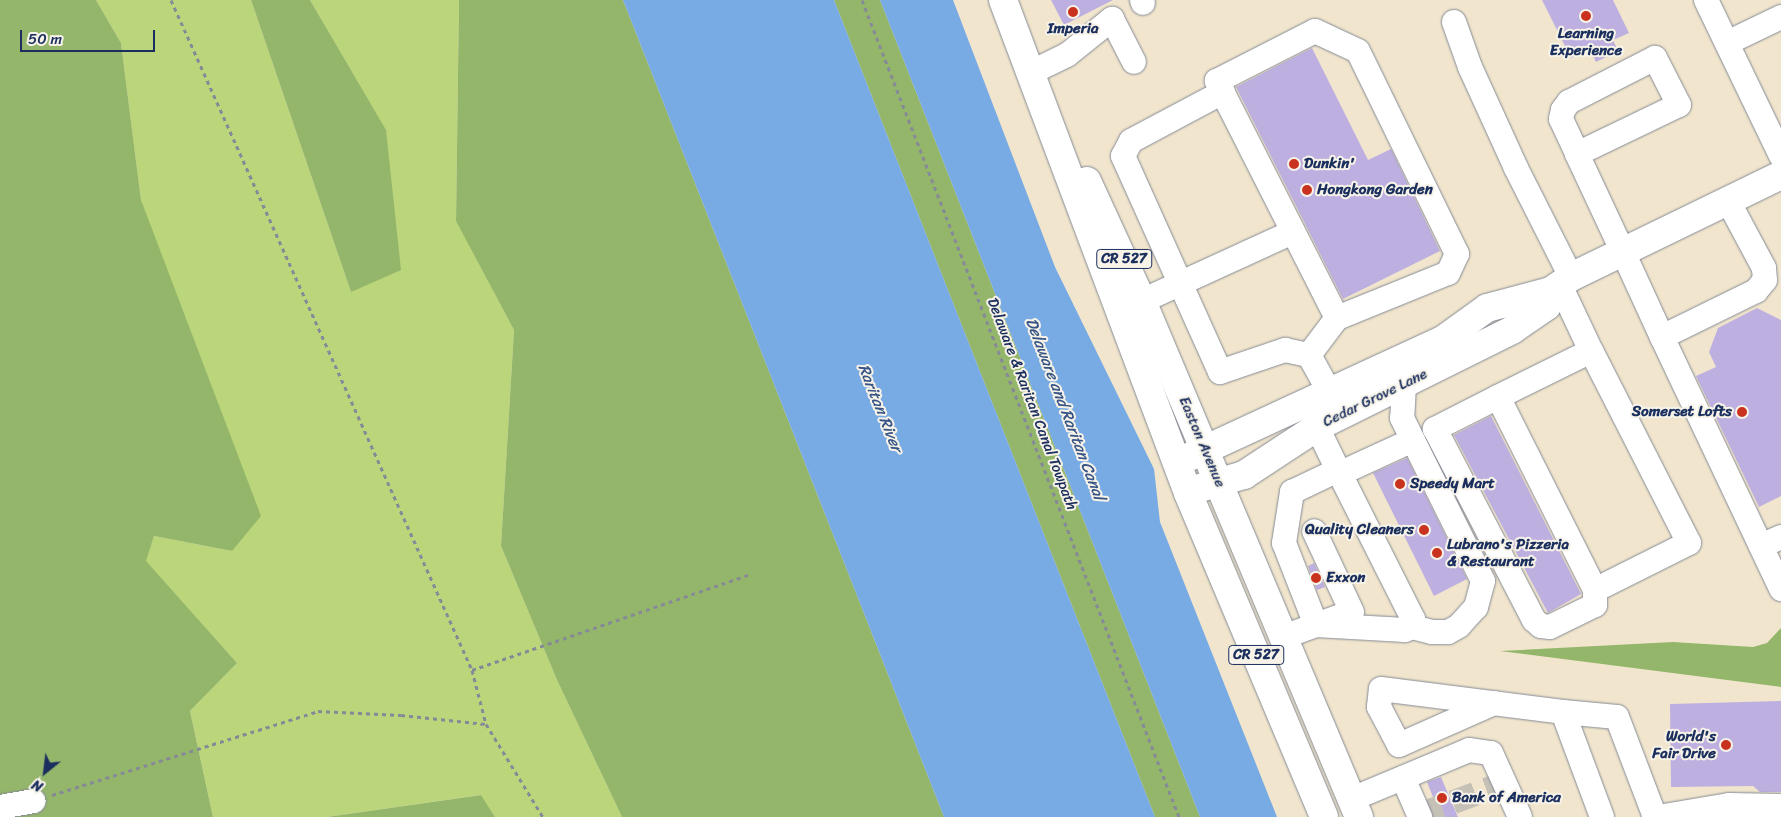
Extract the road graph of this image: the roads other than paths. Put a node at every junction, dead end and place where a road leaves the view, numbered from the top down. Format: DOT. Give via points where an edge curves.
graph roads {
  1 [pos="1003,0"];
  2 [pos="1706,0"];
  3 [pos="1781,18"];
  4 [pos="1454,22"];
  5 [pos="1726,43"];
  6 [pos="1134,62"];
  7 [pos="1032,72"];
  8 [pos="1223,92"];
  9 [pos="1577,154"];
  10 [pos="1781,156"];
  11 [pos="1781,175"];
  12 [pos="1728,201"];
  13 [pos="1293,232"];
  14 [pos="1623,252"];
  15 [pos="1180,284"];
  16 [pos="1561,284"];
  17 [pos="1142,301"];
  18 [pos="1337,318"];
  19 [pos="1662,337"];
  20 [pos="1592,351"];
  21 [pos="1309,355"];
  22 [pos="1404,384"];
  23 [pos="1330,394"];
  24 [pos="1498,397"];
  25 [pos="1317,427"];
  26 [pos="1413,440"];
  27 [pos="1206,450"];
  28 [pos="1178,462"];
  29 [pos="1339,472"];
  30 [pos="1220,481"];
  31 [pos="1188,493"];
  32 [pos="1303,535"];
  33 [pos="1771,542"];
  34 [pos="1250,557"];
  35 [pos="1781,589"];
  36 [pos="1596,590"];
  37 [pos="1328,621"];
  38 [pos="1412,627"];
  39 [pos="1283,637"];
  40 [pos="1494,703"];
  41 [pos="1563,712"];
  42 [pos="1403,778"];
  43 [pos="33,801"];
  44 [pos="1781,806"];
  45 [pos="0,808"];
  46 [pos="1356,808"];
  47 [pos="1324,817"];
  48 [pos="1420,817"];
  49 [pos="1520,817"];
  50 [pos="1602,817"];
  51 [pos="1657,817"];
  1 -- 7 [label="main road, Easton Avenue / CR 527"];
  2 -- 5 [label="lane"];
  3 -- 5 [label="lane"];
  4 -- 16 [label="lane"];
  5 -- 10 [label="lane"];
  6 -- 7 [label="lane" via="1112,19 1067,55"];
  7 -- 17 [label="main road, Easton Avenue / CR 527" via="1117,242"];
  7 -- 28 [label="main road, Easton Avenue / CR 527" via="1104,273"];
  8 -- 13 [label="lane"];
  8 -- 15 [label="lane" via="1131,140 1123,156"];
  8 -- 18 [label="lane" via="1217,81 1315,31 1358,51 1457,254 1448,273"];
  9 -- 9 [label="lane" via="1679,105 1655,58 1566,106 1561,119"];
  9 -- 14 [label="lane"];
  11 -- 12 [label="main road, Cedar Grove Lane"];
  12 -- 14 [label="main road, Cedar Grove Lane"];
  12 -- 19 [label="lane" via="1764,268 1764,280 1756,291"];
  13 -- 15 [label="lane"];
  13 -- 18 [label="lane"];
  14 -- 16 [label="main road, Cedar Grove Lane"];
  14 -- 19 [label="lane"];
  15 -- 17 [label="lane"];
  15 -- 21 [label="lane" via="1220,372 1285,350"];
  16 -- 20 [label="lane"];
  16 -- 22 [label="main road, Cedar Grove Lane" via="1547,306 1512,330"];
  16 -- 23 [label="main road, Cedar Grove Lane" via="1488,308 1444,339"];
  17 -- 27 [label="main road, Easton Avenue / CR 527"];
  18 -- 21 [label="lane"];
  19 -- 33 [label="lane"];
  20 -- 24 [label="lane"];
  20 -- 36 [label="lane" via="1689,543"];
  21 -- 23 [label="lane"];
  22 -- 25 [label="main road, Cedar Grove Lane"];
  22 -- 26 [label="lane" via="1402,418"];
  23 -- 27 [label="main road, Cedar Grove Lane"];
  24 -- 36 [label="lane"];
  24 -- 36 [label="lane" via="1435,429 1534,620 1541,626 1550,627 1595,605"];
  25 -- 29 [label="lane"];
  25 -- 30 [label="main road, Cedar Grove Lane" via="1244,475"];
  26 -- 29 [label="lane"];
  26 -- 38 [label="lane" via="1483,581 1476,607 1459,626 1448,632"];
  27 -- 28 [label="main road, Cedar Grove Lane"];
  27 -- 30 [label="main road, Easton Avenue / CR 527"];
  28 -- 31 [label="main road, Easton Avenue / CR 527"];
  29 -- 32 [label="lane" via="1292,492"];
  29 -- 38 [label="lane" via="1413,619"];
  30 -- 31 [label="main road, Cedar Grove Lane"];
  30 -- 34 [label="main road, Easton Avenue / CR 527"];
  31 -- 47 [label="main road, Easton Avenue / CR 527"];
  32 -- 34 [label="lane"];
  32 -- 37 [label="lane"];
  32 -- 37 [label="lane" via="1352,612"];
  33 -- 35 [label="lane"];
  34 -- 39 [label="main road, Easton Avenue / CR 527"];
  37 -- 38 [label="lane" via="1405,630"];
  37 -- 39 [label="lane"];
  39 -- 46 [label="main road, Easton Avenue / CR 527"];
  40 -- 41 [label="lane"];
  41 -- 50 [label="lane"];
  41 -- 51 [label="lane" via="1617,717"];
  42 -- 46 [label="lane"];
  42 -- 48 [label="lane"];
  42 -- 49 [label="lane" via="1469,750 1491,754"];
  43 -- 45 [label="lane"];
  44 -- 51 [label="lane" via="1729,805"];
}
